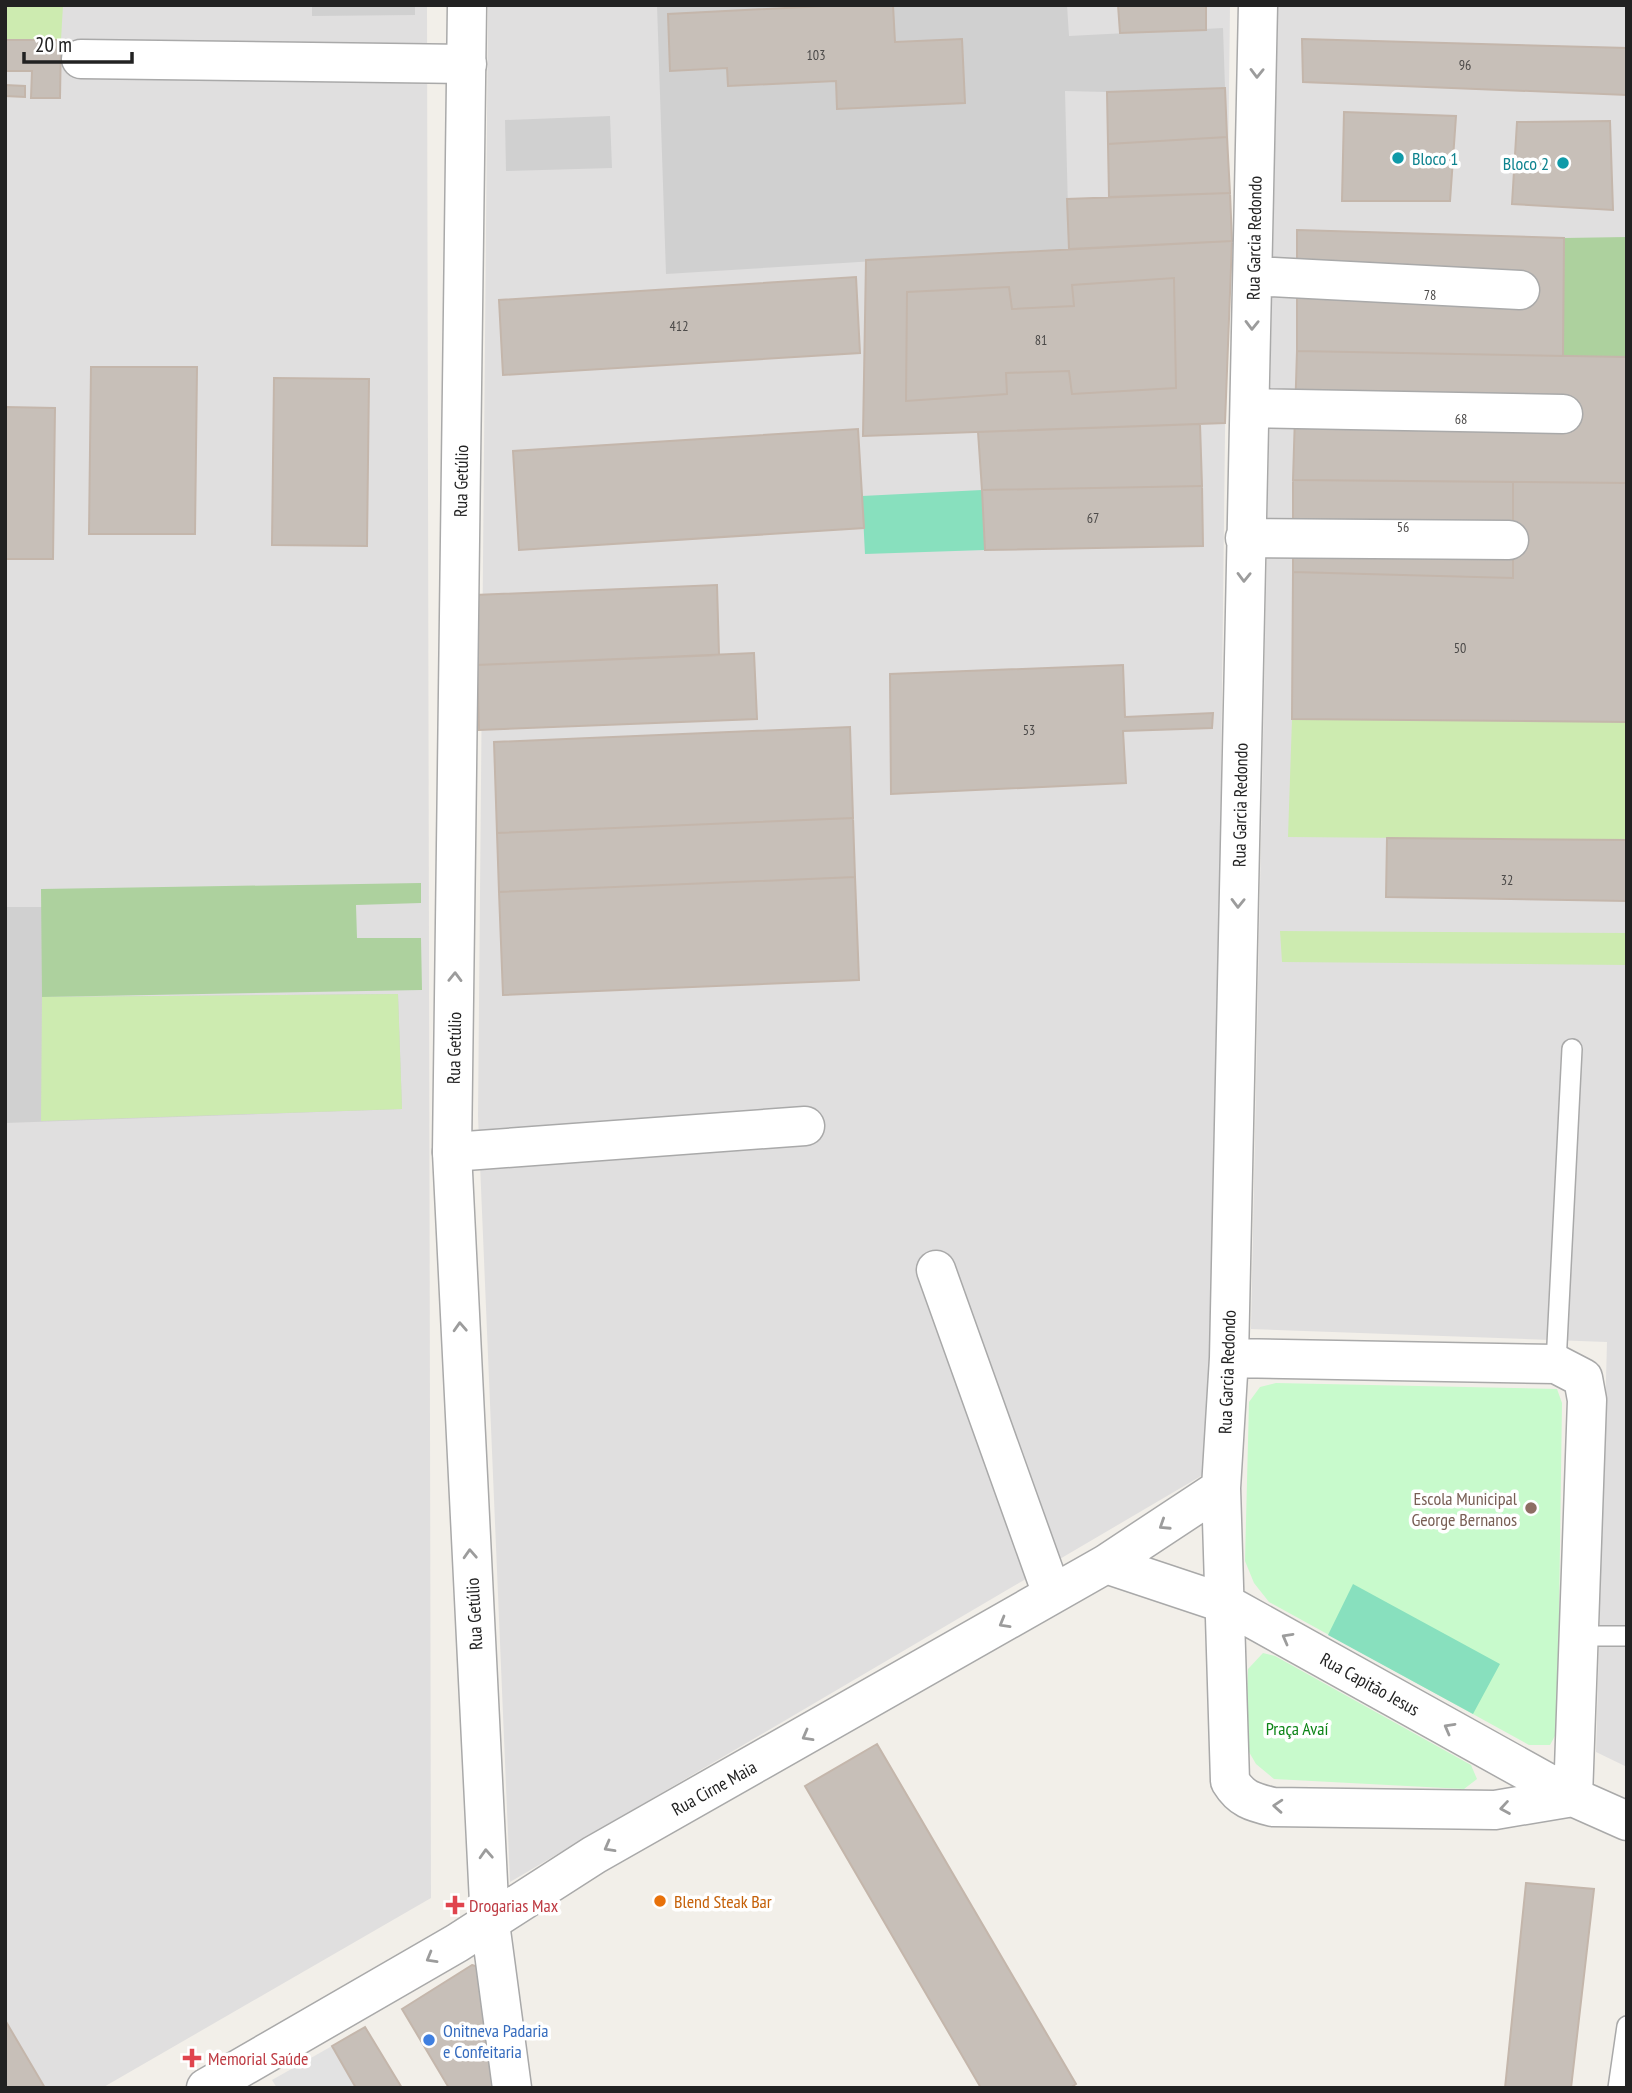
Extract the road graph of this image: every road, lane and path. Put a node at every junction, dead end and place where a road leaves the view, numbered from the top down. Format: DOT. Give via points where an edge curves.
graph roads {
  1 [pos="467,5"];
  2 [pos="1258,5"];
  3 [pos="82,59"];
  4 [pos="467,64"];
  5 [pos="1253,276"];
  6 [pos="1520,290"];
  7 [pos="1250,408"];
  8 [pos="1563,414"];
  9 [pos="1245,538"];
  10 [pos="1509,540"];
  11 [pos="1572,1049"];
  12 [pos="805,1126"];
  13 [pos="452,1152"];
  14 [pos="936,1270"];
  15 [pos="1229,1358"];
  16 [pos="1556,1364"];
  17 [pos="1222,1488"];
  18 [pos="1106,1564"];
  19 [pos="1052,1594"];
  20 [pos="1226,1604"];
  21 [pos="1578,1636"];
  22 [pos="1627,1636"];
  23 [pos="1573,1797"];
  24 [pos="1627,1821"];
  25 [pos="490,1923"];
  26 [pos="1627,2026"];
  27 [pos="206,2088"];
  28 [pos="512,2088"];
  29 [pos="1618,2088"];
  1 -- 4 [label="street, Rua Getúlio"];
  2 -- 5 [label="street, Rua Garcia Redondo, one-way"];
  3 -- 4 [label="street"];
  13 -- 4 [label="street, Rua Getúlio, one-way"];
  5 -- 6 [label="street"];
  5 -- 7 [label="street, Rua Garcia Redondo, one-way"];
  7 -- 8 [label="street"];
  7 -- 9 [label="street, Rua Garcia Redondo"];
  9 -- 10 [label="street"];
  9 -- 15 [label="street, Rua Garcia Redondo, one-way"];
  11 -- 16 [label="lane"];
  12 -- 13 [label="street"];
  25 -- 13 [label="street, Rua Getúlio, one-way"];
  14 -- 19 [label="street"];
  15 -- 16 [label="street"];
  15 -- 17 [label="street, Rua Garcia Redondo"];
  16 -- 21 [label="street" via="1583,1378 1587,1400"];
  17 -- 18 [label="street, Rua Cirne Maia, one-way"];
  17 -- 20 [label="street, Rua Garcia Redondo"];
  18 -- 19 [label="street, Rua Cirne Maia"];
  18 -- 20 [label="street, Rua Capitão Jesus"];
  19 -- 25 [label="street, Rua Cirne Maia, one-way" via="594,1855"];
  23 -- 20 [label="street, Rua Capitão Jesus, one-way"];
  23 -- 20 [label="street, one-way" via="1495,1810 1273,1807 1248,1801 1230,1781"];
  21 -- 22 [label="lane"];
  21 -- 23 [label="street"];
  23 -- 24 [label="street, Rua Capitão Jesus"];
  25 -- 27 [label="street, Rua Cirne Maia, one-way"];
  25 -- 28 [label="street, Rua Getúlio"];
  26 -- 29 [label="lane"];
}
